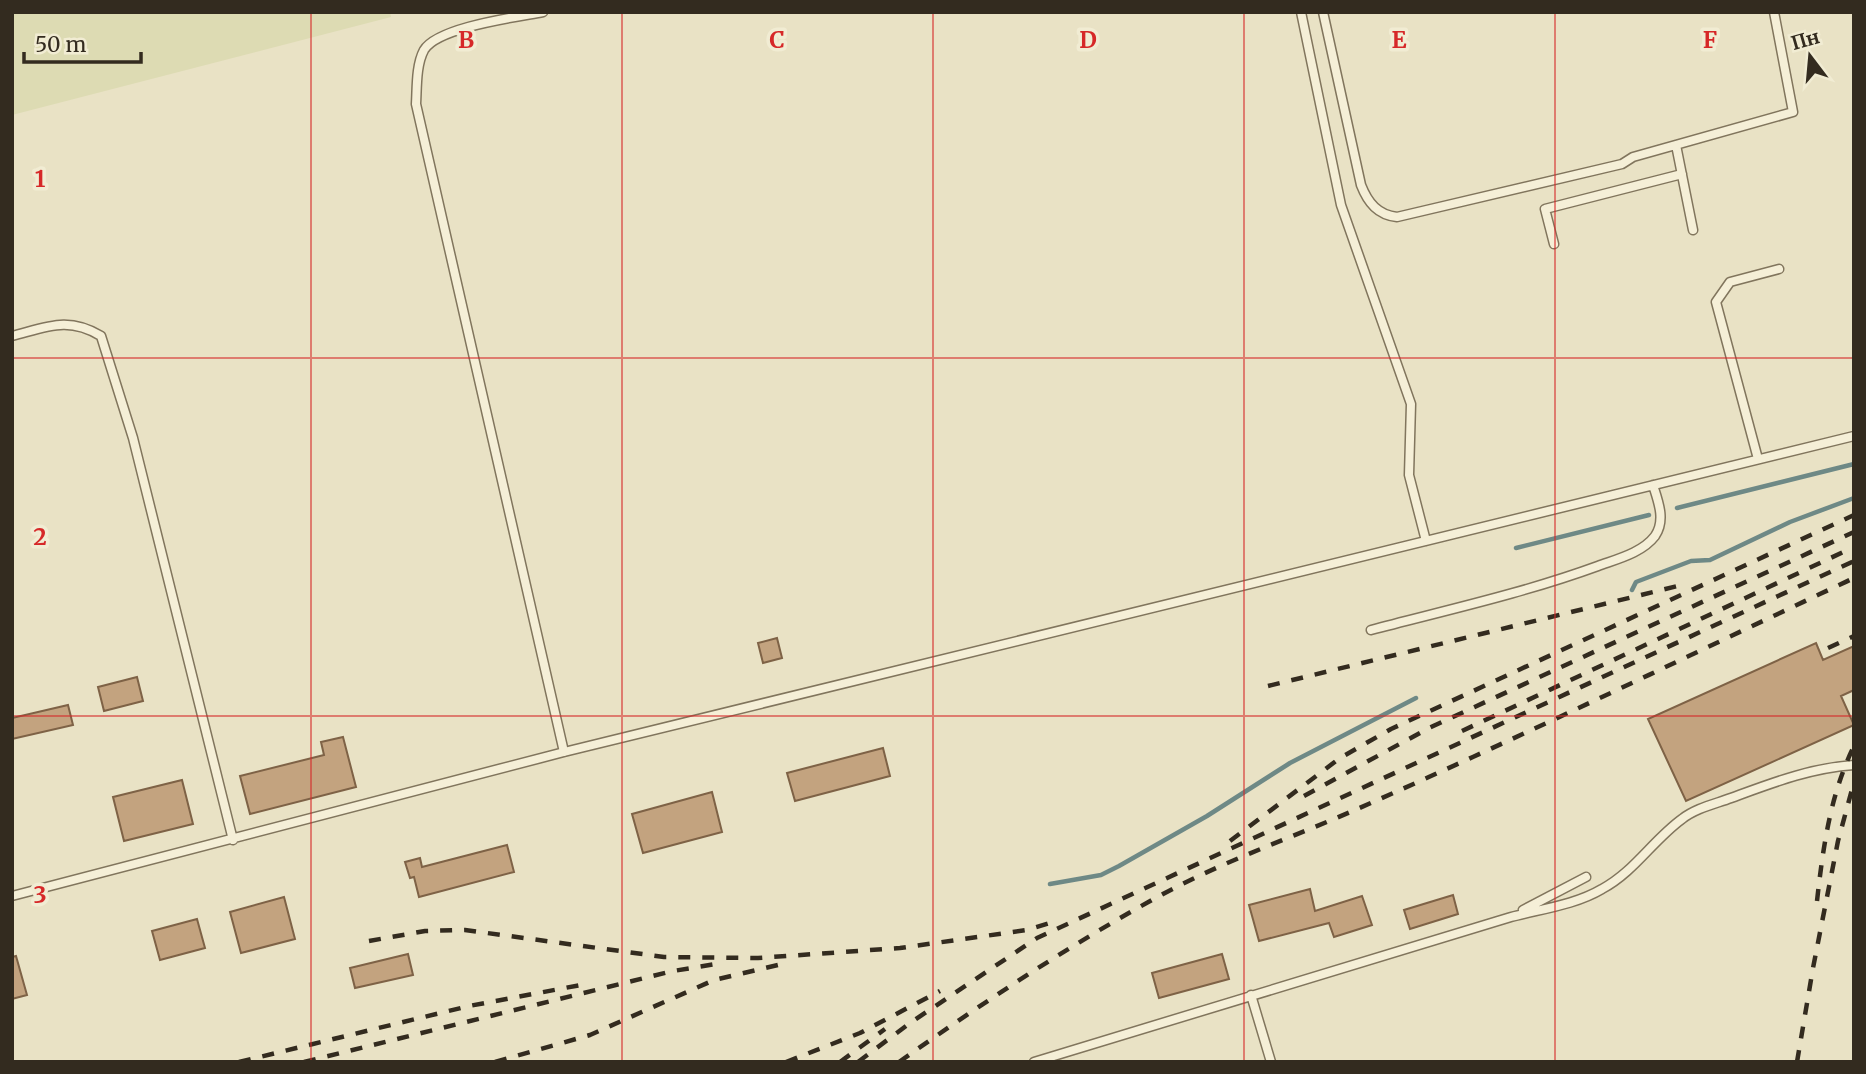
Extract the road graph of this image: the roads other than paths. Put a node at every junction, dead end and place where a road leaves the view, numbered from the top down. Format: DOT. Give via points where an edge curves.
graph roads {
  1 [pos="543,12"];
  2 [pos="1301,12"];
  3 [pos="1323,12"];
  4 [pos="1774,12"];
  5 [pos="1676,145"];
  6 [pos="1682,174"];
  7 [pos="1693,230"];
  8 [pos="1555,244"];
  9 [pos="1779,270"];
  10 [pos="12,336"];
  11 [pos="1854,436"];
  12 [pos="1758,458"];
  13 [pos="1653,485"];
  14 [pos="1426,541"];
  15 [pos="1371,630"];
  16 [pos="564,752"];
  17 [pos="1854,765"];
  18 [pos="233,839"];
  19 [pos="1586,877"];
  20 [pos="12,896"];
  21 [pos="1511,917"];
  22 [pos="1251,995"];
  23 [pos="1034,1062"];
  24 [pos="1271,1062"];
  1 -- 16 [label="lane" via="433,40 418,71 416,104"];
  2 -- 14 [label="lane" via="1340,205 1411,404 1409,475"];
  3 -- 5 [label="lane" via="1361,185 1374,208 1389,216 1406,216 1610,167"];
  4 -- 5 [label="lane" via="1793,112"];
  5 -- 6 [label="lane"];
  6 -- 7 [label="lane"];
  6 -- 8 [label="lane" via="1545,209"];
  9 -- 12 [label="lane" via="1730,282 1716,302"];
  10 -- 18 [label="lane" via="63,324 83,325 101,336 133,439"];
  11 -- 12 [label="lane"];
  12 -- 13 [label="lane"];
  13 -- 14 [label="lane"];
  13 -- 15 [label="lane" via="1660,508 1659,530 1634,552 1526,590"];
  14 -- 16 [label="lane"];
  16 -- 18 [label="lane"];
  17 -- 21 [label="lane" via="1800,773 1699,809 1682,818 1618,879 1600,890"];
  18 -- 20 [label="lane"];
  19 -- 21 [label="lane"];
  21 -- 22 [label="lane"];
  22 -- 23 [label="lane"];
  22 -- 24 [label="lane"];
}
